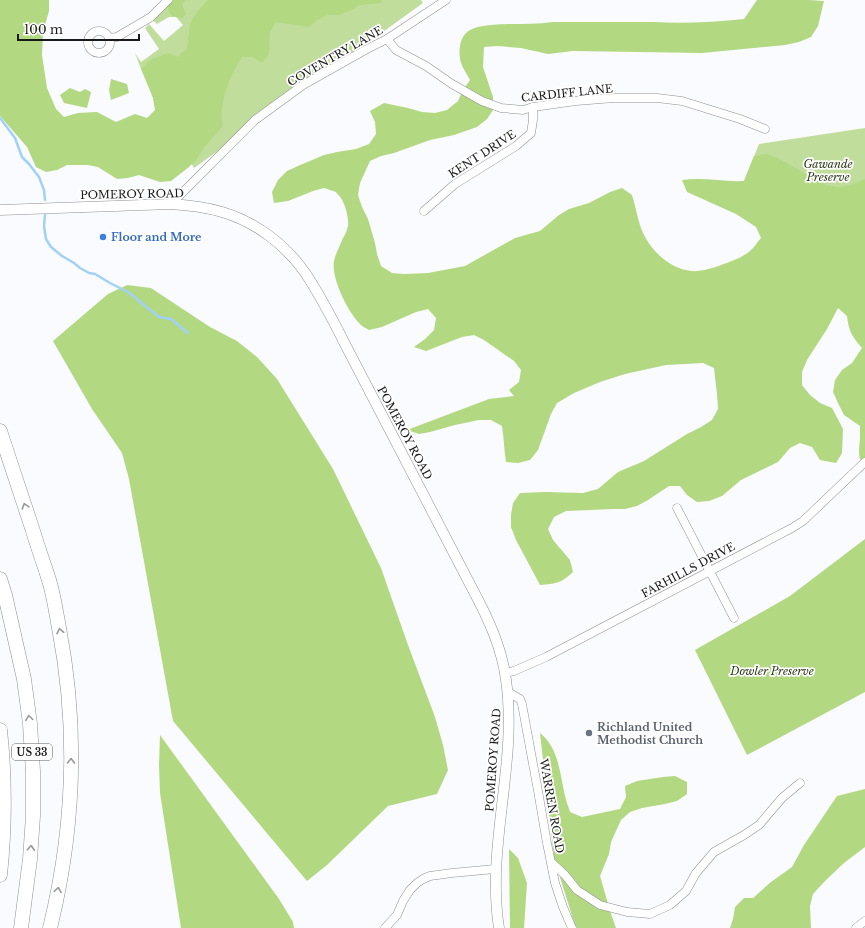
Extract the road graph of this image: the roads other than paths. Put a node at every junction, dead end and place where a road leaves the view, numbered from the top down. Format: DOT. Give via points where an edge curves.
graph roads {
  1 [pos="168,0"];
  2 [pos="446,0"];
  3 [pos="110,38"];
  4 [pos="388,39"];
  5 [pos="533,107"];
  6 [pos="765,129"];
  7 [pos="171,204"];
  8 [pos="0,210"];
  9 [pos="424,211"];
  10 [pos="0,431"];
  11 [pos="865,462"];
  12 [pos="677,508"];
  13 [pos="710,570"];
  14 [pos="0,579"];
  15 [pos="734,618"];
  16 [pos="505,673"];
  17 [pos="508,692"];
  18 [pos="0,730"];
  19 [pos="800,783"];
  20 [pos="551,862"];
  21 [pos="495,869"];
  22 [pos="0,875"];
  23 [pos="865,921"];
  24 [pos="21,928"];
  25 [pos="50,928"];
  26 [pos="385,928"];
  27 [pos="499,928"];
  28 [pos="572,928"];
  29 [pos="856,928"];
  1 -- 3 [label="street" via="151,17 117,37"];
  2 -- 4 [label="street, COVENTRY LANE"];
  4 -- 5 [label="street, CARDIFF LANE" via="396,50 482,101 501,108 523,110"];
  4 -- 7 [label="street, COVENTRY LANE" via="303,85 255,120"];
  5 -- 6 [label="street, CARDIFF LANE" via="614,98 657,98 682,101"];
  5 -- 9 [label="street, KENT DRIVE" via="531,133 516,146 455,184"];
  7 -- 8 [label="street, POMEROY ROAD"];
  7 -- 16 [label="street, POMEROY ROAD" via="208,208 246,221 278,242 306,274 340,334 486,616"];
  25 -- 10 [label="highway, one-way" via="66,845 70,796 71,744 64,655 50,581"];
  11 -- 13 [label="street, FARHILLS DRIVE" via="803,521"];
  12 -- 13 [label="street"];
  13 -- 15 [label="street"];
  13 -- 16 [label="street, FARHILLS DRIVE" via="546,657"];
  24 -- 14 [label="highway, US 33, one-way" via="30,859 33,771 24,679"];
  16 -- 17 [label="street, POMEROY ROAD"];
  17 -- 20 [label="street, WARREN ROAD" via="522,704"];
  17 -- 21 [label="street, POMEROY ROAD" via="508,736"];
  18 -- 22 [label="highway, US 33" via="4,807"];
  19 -- 20 [label="street" via="782,798 759,824 714,852 696,873 686,891 670,905 650,914 627,912 600,905 577,890"];
  20 -- 28 [label="street, WARREN ROAD" via="555,882"];
  21 -- 26 [label="street" via="422,879 410,890 397,915"];
  21 -- 27 [label="street, POMEROY ROAD"];
  23 -- 29 [label="street"];
}
